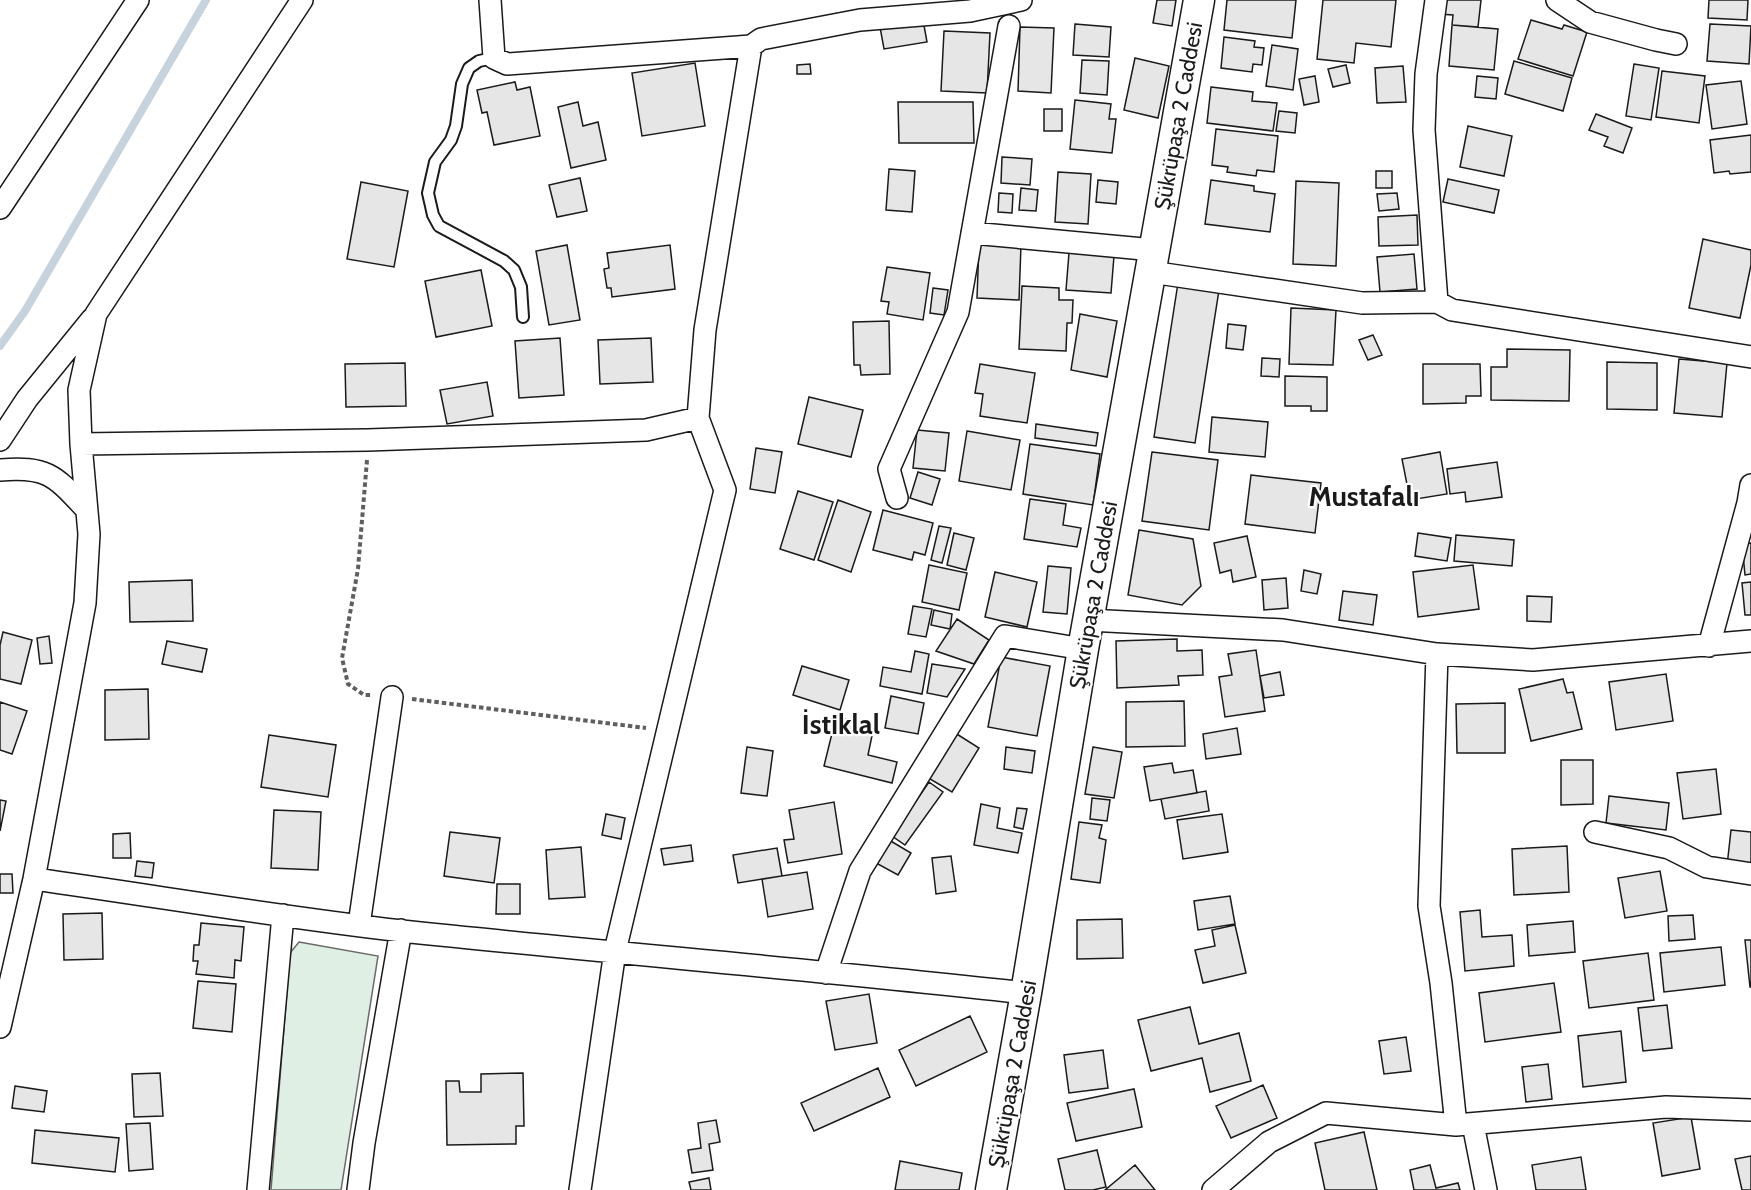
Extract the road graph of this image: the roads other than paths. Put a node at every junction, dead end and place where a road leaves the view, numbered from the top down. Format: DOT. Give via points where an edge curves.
graph roads {
  1 [pos="138,0"];
  2 [pos="302,0"];
  3 [pos="490,0"];
  4 [pos="1021,0"];
  5 [pos="1199,0"];
  6 [pos="1436,0"];
  7 [pos="1557,0"];
  8 [pos="861,10"];
  9 [pos="1009,26"];
  10 [pos="1676,44"];
  11 [pos="751,46"];
  12 [pos="494,58"];
  13 [pos="0,208"];
  14 [pos="972,233"];
  15 [pos="1152,261"];
  16 [pos="1437,302"];
  17 [pos="96,314"];
  18 [pos="523,317"];
  19 [pos="1751,357"];
  20 [pos="698,418"];
  21 [pos="0,440"];
  22 [pos="81,444"];
  23 [pos="0,470"];
  24 [pos="1751,485"];
  25 [pos="897,498"];
  26 [pos="86,509"];
  27 [pos="1088,620"];
  28 [pos="1751,641"];
  29 [pos="1709,645"];
  30 [pos="1083,649"];
  31 [pos="1437,654"];
  32 [pos="392,697"];
  33 [pos="1595,832"];
  34 [pos="1751,874"];
  35 [pos="34,879"];
  36 [pos="283,915"];
  37 [pos="359,925"];
  38 [pos="400,930"];
  39 [pos="615,951"];
  40 [pos="826,974"];
  41 [pos="1026,993"];
  42 [pos="0,1027"];
  43 [pos="1751,1110"];
  44 [pos="1465,1125"];
  45 [pos="258,1190"];
  46 [pos="358,1190"];
  47 [pos="580,1190"];
  48 [pos="991,1190"];
  49 [pos="1213,1190"];
  50 [pos="1486,1190"];
  1 -- 13 [label="street"];
  2 -- 17 [label="street"];
  3 -- 12 [label="street"];
  4 -- 8 [label="street" via="970,11"];
  5 -- 15 [label="main road, Şükrüpaşa 2 Caddesi"];
  6 -- 16 [label="street" via="1426,74 1425,130"];
  7 -- 10 [label="street" via="1590,22"];
  8 -- 11 [label="street" via="761,39"];
  9 -- 14 [label="street"];
  11 -- 12 [label="street" via="507,64"];
  11 -- 20 [label="street" via="705,330"];
  12 -- 18 [label="lane" via="469,68 462,84 456,126 435,162 428,193 439,226 514,270 521,287"];
  14 -- 15 [label="street"];
  14 -- 25 [label="street" via="958,312 889,469"];
  15 -- 16 [label="street" via="1362,303"];
  15 -- 27 [label="main road, Şükrüpaşa 2 Caddesi"];
  16 -- 19 [label="street" via="1452,310"];
  17 -- 21 [label="street" via="27,399"];
  17 -- 22 [label="street" via="79,390"];
  20 -- 22 [label="street" via="646,430 368,440"];
  20 -- 39 [label="street" via="725,490"];
  22 -- 26 [label="street"];
  23 -- 26 [label="street" via="32,469 53,476"];
  24 -- 29 [label="street"];
  26 -- 35 [label="street" via="89,534 85,603"];
  27 -- 30 [label="main road, Şükrüpaşa 2 Caddesi"];
  27 -- 31 [label="street" via="1283,630"];
  28 -- 29 [label="street"];
  29 -- 31 [label="street" via="1533,660"];
  30 -- 40 [label="street" via="1005,636 860,871"];
  30 -- 41 [label="main road, Şükrüpaşa 2 Caddesi"];
  31 -- 44 [label="street" via="1429,906"];
  32 -- 37 [label="street"];
  33 -- 34 [label="street" via="1669,848 1707,867"];
  35 -- 36 [label="street"];
  35 -- 42 [label="street"];
  36 -- 37 [label="street"];
  36 -- 45 [label="street"];
  37 -- 38 [label="street"];
  38 -- 39 [label="street"];
  38 -- 46 [label="street"];
  39 -- 40 [label="street"];
  39 -- 47 [label="street"];
  40 -- 41 [label="street"];
  41 -- 48 [label="main road, Şükrüpaşa 2 Caddesi"];
  43 -- 44 [label="street" via="1666,1107"];
  44 -- 49 [label="street" via="1326,1113 1269,1142"];
  44 -- 50 [label="street"];
}
